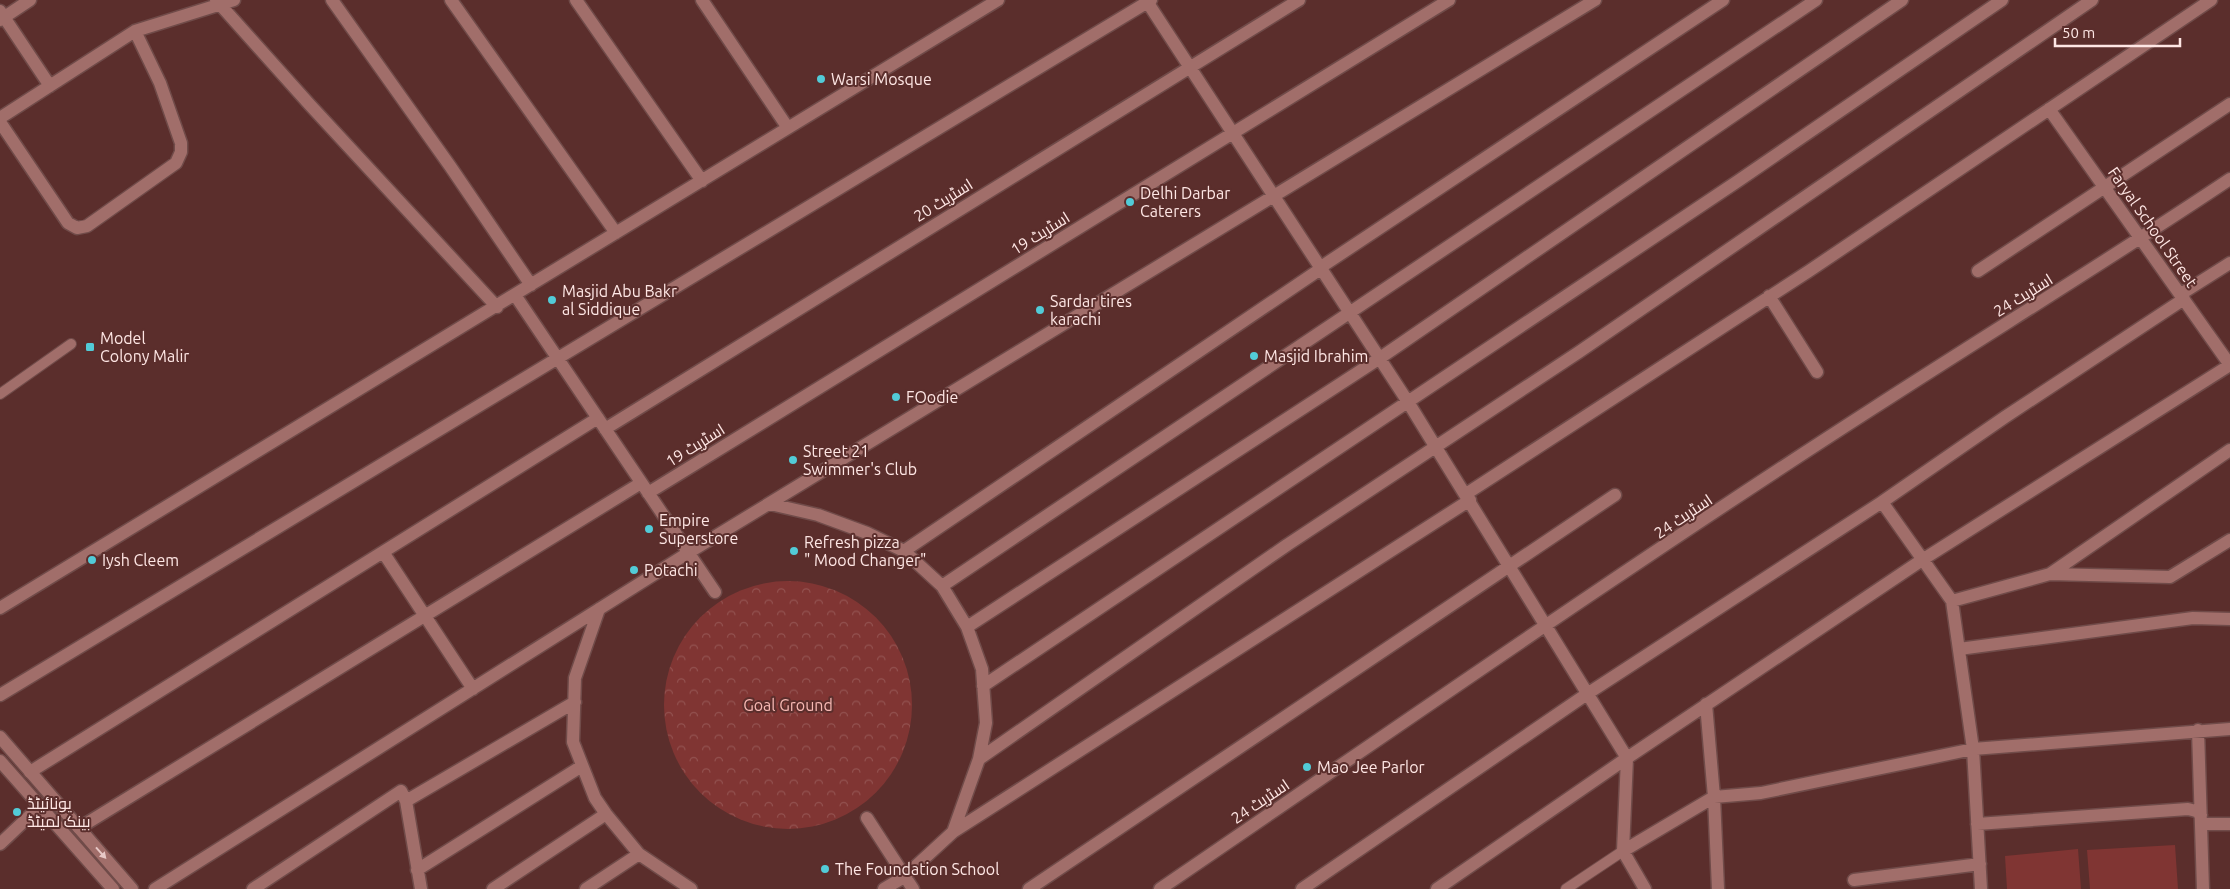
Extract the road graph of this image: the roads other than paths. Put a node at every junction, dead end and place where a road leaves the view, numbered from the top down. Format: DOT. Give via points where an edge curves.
graph roads {
  1 [pos="30,0"];
  2 [pos="234,0"];
  3 [pos="332,0"];
  4 [pos="450,0"];
  5 [pos="576,0"];
  6 [pos="702,0"];
  7 [pos="998,0"];
  8 [pos="1299,0"];
  9 [pos="1449,0"];
  10 [pos="1595,0"];
  11 [pos="1723,0"];
  12 [pos="1816,0"];
  13 [pos="1902,0"];
  14 [pos="2002,0"];
  15 [pos="2092,0"];
  16 [pos="2211,0"];
  17 [pos="1148,1"];
  18 [pos="219,3"];
  19 [pos="1,16"];
  20 [pos="135,31"];
  21 [pos="1188,67"];
  22 [pos="50,86"];
  23 [pos="2230,104"];
  24 [pos="2049,109"];
  25 [pos="0,120"];
  26 [pos="788,128"];
  27 [pos="1233,133"];
  28 [pos="2230,179"];
  29 [pos="702,181"];
  30 [pos="2105,186"];
  31 [pos="1275,195"];
  32 [pos="616,234"];
  33 [pos="2142,238"];
  34 [pos="2230,263"];
  35 [pos="1322,267"];
  36 [pos="1978,270"];
  37 [pos="531,285"];
  38 [pos="515,295"];
  39 [pos="1769,296"];
  40 [pos="2183,297"];
  41 [pos="497,307"];
  42 [pos="1351,313"];
  43 [pos="71,344"];
  44 [pos="557,358"];
  45 [pos="1380,358"];
  46 [pos="2230,365"];
  47 [pos="1816,372"];
  48 [pos="0,394"];
  49 [pos="1408,402"];
  50 [pos="598,418"];
  51 [pos="605,429"];
  52 [pos="1436,448"];
  53 [pos="2230,450"];
  54 [pos="645,488"];
  55 [pos="1615,495"];
  56 [pos="1468,497"];
  57 [pos="1882,502"];
  58 [pos="770,504"];
  59 [pos="2230,540"];
  60 [pos="904,551"];
  61 [pos="383,552"];
  62 [pos="688,553"];
  63 [pos="1922,560"];
  64 [pos="1510,566"];
  65 [pos="2050,574"];
  66 [pos="942,586"];
  67 [pos="715,592"];
  68 [pos="1952,601"];
  69 [pos="0,608"];
  70 [pos="599,609"];
  71 [pos="426,615"];
  72 [pos="2230,619"];
  73 [pos="1547,626"];
  74 [pos="967,627"];
  75 [pos="1959,649"];
  76 [pos="983,686"];
  77 [pos="473,689"];
  78 [pos="1587,694"];
  79 [pos="0,695"];
  80 [pos="575,702"];
  81 [pos="1706,704"];
  82 [pos="2230,728"];
  83 [pos="2198,730"];
  84 [pos="0,737"];
  85 [pos="1973,749"];
  86 [pos="1626,758"];
  87 [pos="979,759"];
  88 [pos="0,761"];
  89 [pos="582,766"];
  90 [pos="30,772"];
  91 [pos="1714,797"];
  92 [pos="406,800"];
  93 [pos="40,806"];
  94 [pos="606,814"];
  95 [pos="868,818"];
  96 [pos="2201,819"];
  97 [pos="1978,824"];
  98 [pos="2230,824"];
  99 [pos="79,828"];
  100 [pos="953,832"];
  101 [pos="0,844"];
  102 [pos="1624,851"];
  103 [pos="639,854"];
  104 [pos="1980,864"];
  105 [pos="417,870"];
  106 [pos="904,877"];
  107 [pos="1854,880"];
  108 [pos="113,889"];
  109 [pos="132,889"];
  110 [pos="155,889"];
  111 [pos="253,889"];
  112 [pos="421,889"];
  113 [pos="493,889"];
  114 [pos="586,889"];
  115 [pos="690,889"];
  116 [pos="884,889"];
  117 [pos="913,889"];
  118 [pos="1029,889"];
  119 [pos="1160,889"];
  120 [pos="1302,889"];
  121 [pos="1437,889"];
  122 [pos="1566,889"];
  123 [pos="1645,889"];
  124 [pos="1718,889"];
  125 [pos="1981,889"];
  126 [pos="2204,889"];
  1 -- 19 [label="street"];
  2 -- 18 [label="street"];
  3 -- 37 [label="street"];
  4 -- 32 [label="street"];
  5 -- 29 [label="street"];
  6 -- 26 [label="street"];
  7 -- 26 [label="street"];
  8 -- 21 [label="street, اسٹریٹ 20"];
  9 -- 27 [label="street, اسٹریٹ 19"];
  10 -- 31 [label="street"];
  11 -- 35 [label="street"];
  12 -- 42 [label="street" via="1554,173"];
  13 -- 45 [label="street"];
  14 -- 49 [label="street"];
  15 -- 52 [label="street"];
  16 -- 24 [label="street"];
  17 -- 21 [label="street"];
  17 -- 44 [label="street"];
  18 -- 20 [label="street"];
  18 -- 41 [label="street"];
  19 -- 22 [label="street"];
  20 -- 22 [label="street"];
  20 -- 25 [label="street" via="160,83 181,152 176,163 87,226 77,228 68,224"];
  21 -- 27 [label="street"];
  21 -- 51 [label="street, اسٹریٹ 20"];
  22 -- 25 [label="street"];
  23 -- 30 [label="street"];
  24 -- 30 [label="street, Faryal School Street"];
  24 -- 39 [label="street"];
  26 -- 29 [label="street"];
  27 -- 31 [label="street"];
  27 -- 54 [label="street, اسٹریٹ 19"];
  28 -- 33 [label="street, اسٹریٹ 24"];
  29 -- 32 [label="street"];
  30 -- 33 [label="street, Faryal School Street"];
  30 -- 36 [label="street"];
  31 -- 35 [label="street"];
  31 -- 58 [label="street"];
  32 -- 37 [label="street"];
  33 -- 40 [label="street, Faryal School Street"];
  33 -- 73 [label="street, اسٹریٹ 24" via="1870,410"];
  34 -- 40 [label="street"];
  35 -- 42 [label="street"];
  35 -- 60 [label="street"];
  37 -- 38 [label="street"];
  38 -- 41 [label="street"];
  38 -- 44 [label="street"];
  39 -- 47 [label="street"];
  39 -- 56 [label="street"];
  40 -- 46 [label="street, Faryal School Street"];
  40 -- 57 [label="street"];
  41 -- 69 [label="street"];
  42 -- 45 [label="street"];
  42 -- 66 [label="street"];
  43 -- 48 [label="lane"];
  44 -- 50 [label="street"];
  44 -- 79 [label="street"];
  45 -- 49 [label="street"];
  45 -- 74 [label="street"];
  46 -- 63 [label="street"];
  49 -- 52 [label="street"];
  49 -- 76 [label="street"];
  50 -- 51 [label="street"];
  50 -- 61 [label="street"];
  51 -- 54 [label="street"];
  52 -- 56 [label="street"];
  52 -- 87 [label="street" via="1287,545"];
  53 -- 65 [label="street"];
  54 -- 62 [label="street"];
  54 -- 71 [label="street, اسٹریٹ 19"];
  55 -- 64 [label="street"];
  56 -- 64 [label="street"];
  56 -- 100 [label="street"];
  57 -- 63 [label="street"];
  57 -- 78 [label="street"];
  58 -- 60 [label="street" via="818,515 868,533"];
  58 -- 62 [label="street"];
  59 -- 65 [label="street" via="2170,577"];
  60 -- 66 [label="street"];
  61 -- 71 [label="street"];
  61 -- 90 [label="street"];
  62 -- 67 [label="street"];
  62 -- 70 [label="street"];
  63 -- 68 [label="street"];
  63 -- 81 [label="street"];
  64 -- 73 [label="street"];
  64 -- 118 [label="street"];
  65 -- 68 [label="street"];
  66 -- 74 [label="street"];
  68 -- 75 [label="street"];
  70 -- 77 [label="street"];
  70 -- 80 [label="street" via="575,678"];
  71 -- 77 [label="street"];
  71 -- 99 [label="street, اسٹریٹ 19"];
  72 -- 75 [label="street" via="2193,618"];
  73 -- 78 [label="street"];
  73 -- 119 [label="street, اسٹریٹ 24"];
  74 -- 76 [label="street" via="982,669"];
  75 -- 85 [label="street"];
  76 -- 87 [label="street" via="986,723"];
  77 -- 110 [label="street"];
  78 -- 86 [label="street"];
  78 -- 120 [label="street"];
  80 -- 89 [label="street" via="573,742"];
  80 -- 92 [label="street"];
  81 -- 86 [label="street"];
  81 -- 91 [label="street"];
  82 -- 83 [label="street"];
  83 -- 85 [label="street"];
  83 -- 96 [label="street"];
  84 -- 90 [label="street"];
  85 -- 91 [label="street" via="1761,793"];
  85 -- 97 [label="street"];
  86 -- 102 [label="street"];
  86 -- 121 [label="street"];
  87 -- 100 [label="street"];
  88 -- 93 [label="street"];
  89 -- 94 [label="street" via="595,798"];
  89 -- 105 [label="street"];
  90 -- 99 [label="street"];
  91 -- 102 [label="street"];
  91 -- 124 [label="street"];
  92 -- 105 [label="street"];
  92 -- 111 [label="street" via="401,791"];
  93 -- 101 [label="street"];
  93 -- 108 [label="street"];
  94 -- 103 [label="street"];
  94 -- 113 [label="street"];
  95 -- 106 [label="street"];
  96 -- 97 [label="street" via="2196,811 2188,809"];
  96 -- 98 [label="street"];
  96 -- 126 [label="street"];
  97 -- 104 [label="street"];
  99 -- 109 [label="street, one-way"];
  100 -- 106 [label="street"];
  102 -- 122 [label="lane"];
  102 -- 123 [label="street"];
  103 -- 114 [label="street"];
  103 -- 115 [label="street"];
  104 -- 107 [label="street"];
  104 -- 125 [label="street"];
  105 -- 112 [label="street"];
  106 -- 116 [label="street"];
  106 -- 117 [label="street"];
}
